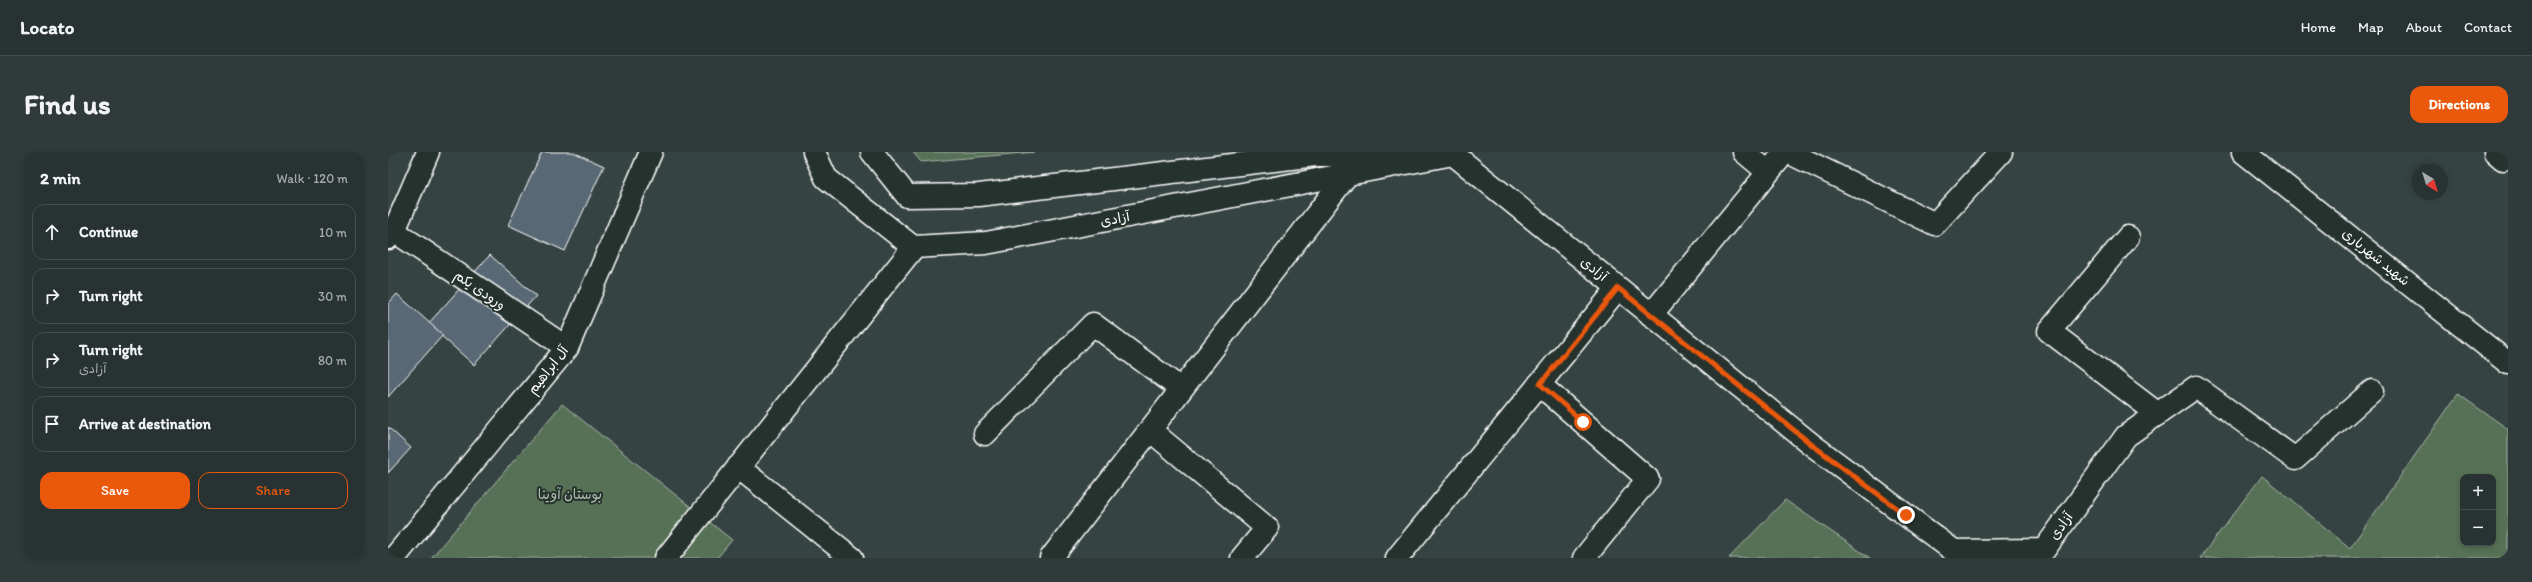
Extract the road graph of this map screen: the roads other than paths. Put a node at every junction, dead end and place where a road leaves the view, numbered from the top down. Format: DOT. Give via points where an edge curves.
graph roads {
  1 [pos="428,152"];
  2 [pos="651,152"];
  3 [pos="814,152"];
  4 [pos="872,152"];
  5 [pos="1744,152"];
  6 [pos="1785,152"];
  7 [pos="1788,152"];
  8 [pos="2001,152"];
  9 [pos="2243,152"];
  10 [pos="2495,152"];
  11 [pos="1449,153"];
  12 [pos="2508,153"];
  13 [pos="1768,172"];
  14 [pos="1347,175"];
  15 [pos="391,234"];
  16 [pos="2128,237"];
  17 [pos="914,246"];
  18 [pos="1618,288"];
  19 [pos="1651,315"];
  20 [pos="567,348"];
  21 [pos="2508,363"];
  22 [pos="1540,384"];
  23 [pos="1181,390"];
  24 [pos="2372,390"];
  25 [pos="2158,414"];
  26 [pos="1150,430"];
  27 [pos="985,434"];
  28 [pos="738,467"];
  29 [pos="2050,554"];
  30 [pos="394,558"];
  31 [pos="666,558"];
  32 [pos="852,558"];
  33 [pos="1050,558"];
  34 [pos="1242,558"];
  35 [pos="1397,558"];
  36 [pos="1584,558"];
  1 -- 15 [label="street"];
  2 -- 20 [label="street, آل ابراهیم"];
  3 -- 17 [label="street" via="826,178"];
  4 -- 11 [label="street" via="907,196 979,195 1316,155"];
  5 -- 13 [label="street"];
  6 -- 13 [label="street"];
  7 -- 8 [label="street" via="1935,224"];
  9 -- 21 [label="street, شهید شهریاری"];
  10 -- 12 [label="street" via="2503,159"];
  11 -- 14 [label="street, آزادی"];
  11 -- 18 [label="street, آزادی"];
  13 -- 19 [label="street"];
  14 -- 17 [label="street, آزادی" via="986,243"];
  14 -- 23 [label="street"];
  15 -- 20 [label="street, ورودی یکم"];
  16 -- 25 [label="street" via="2048,331"];
  17 -- 28 [label="street"];
  18 -- 19 [label="street, آزادی"];
  18 -- 22 [label="street"];
  19 -- 29 [label="street, آزادی" via="1811,444 1954,551"];
  20 -- 30 [label="street, آل ابراهیم"];
  22 -- 35 [label="street"];
  22 -- 36 [label="street" via="1648,479"];
  23 -- 26 [label="street"];
  23 -- 27 [label="street" via="1093,324"];
  24 -- 25 [label="street, آزادی" via="2295,459 2196,387"];
  25 -- 29 [label="street, آزادی" via="2126,436"];
  26 -- 33 [label="street"];
  26 -- 34 [label="street" via="1266,528"];
  28 -- 31 [label="street"];
  28 -- 32 [label="street"];
}
